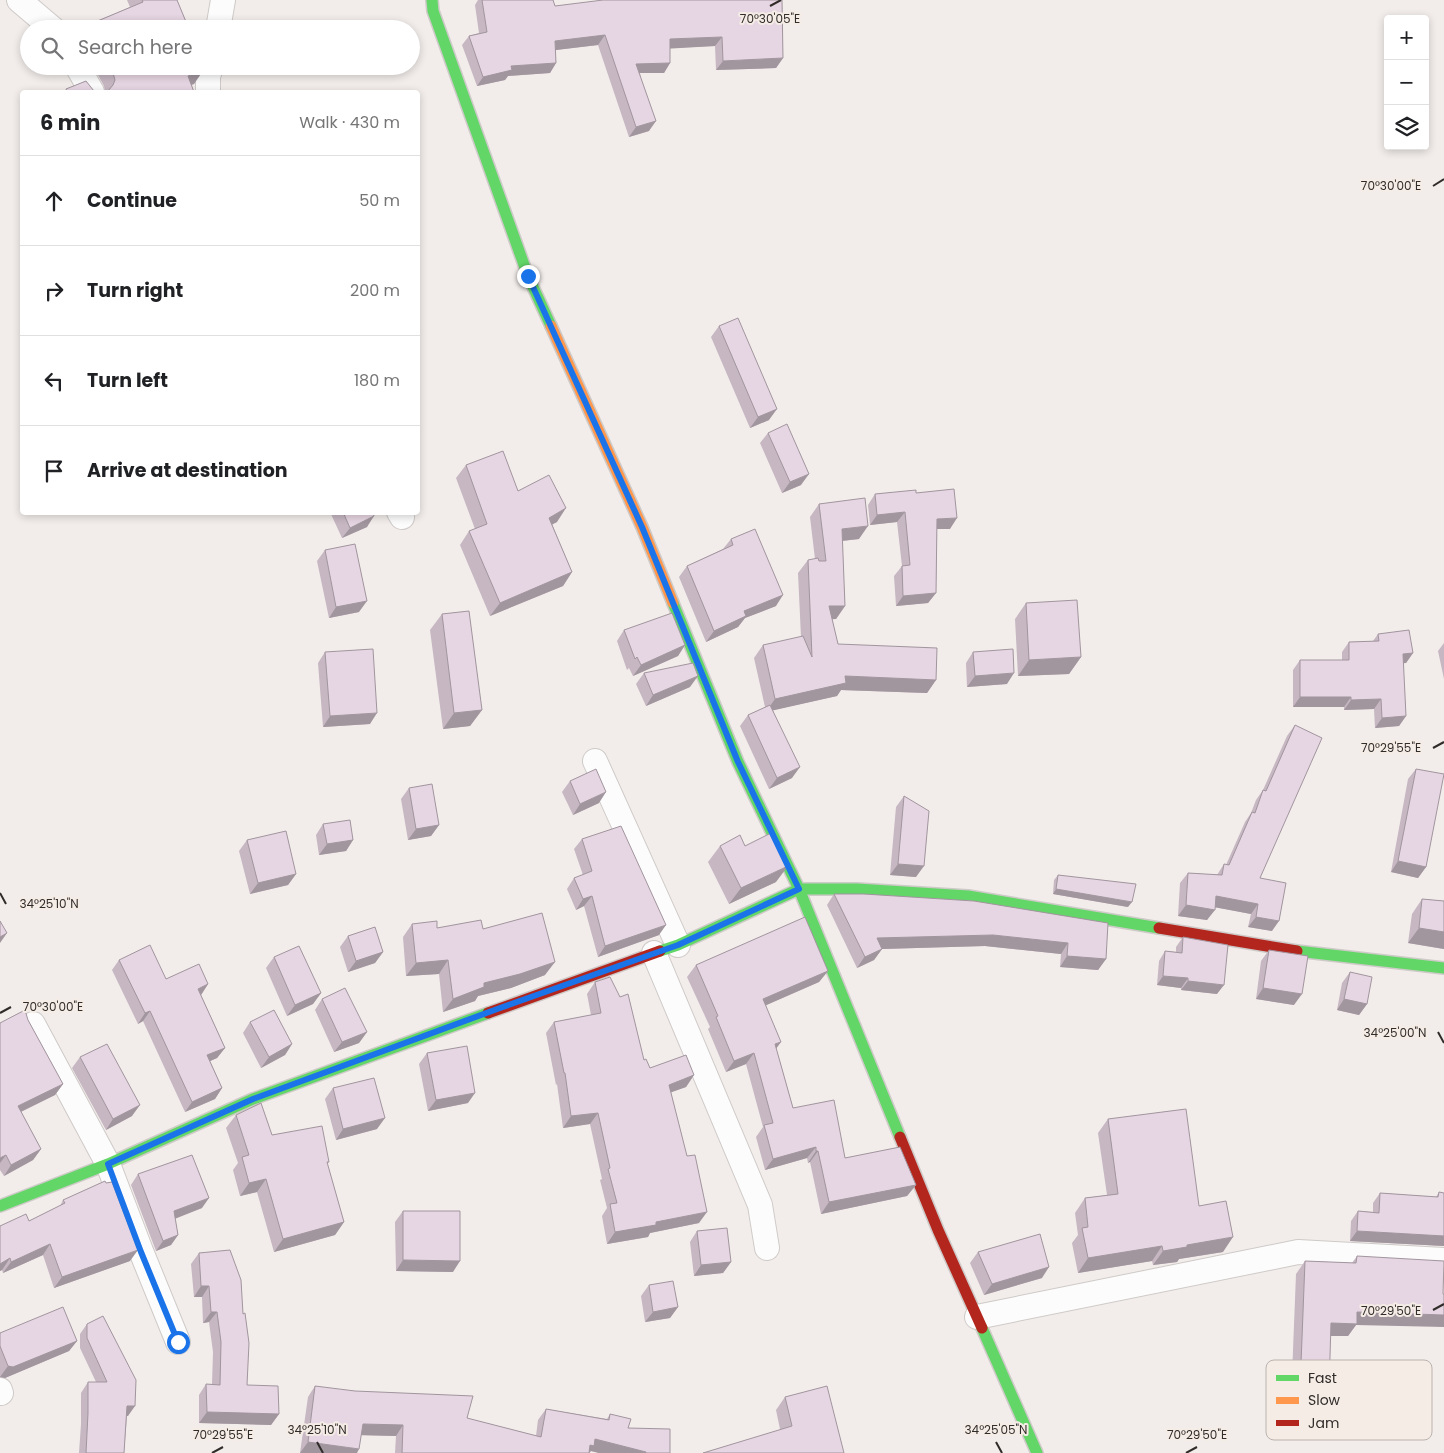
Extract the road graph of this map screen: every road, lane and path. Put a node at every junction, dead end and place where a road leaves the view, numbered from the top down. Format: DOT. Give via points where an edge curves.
graph roads {
  1 [pos="19,0"];
  2 [pos="223,0"];
  3 [pos="432,0"];
  4 [pos="42,20"];
  5 [pos="220,20"];
  6 [pos="82,75"];
  7 [pos="208,75"];
  8 [pos="91,90"];
  9 [pos="208,90"];
  10 [pos="595,761"];
  11 [pos="799,889"];
  12 [pos="678,945"];
  13 [pos="654,953"];
  14 [pos="1444,968"];
  15 [pos="33,1024"];
  16 [pos="108,1164"];
  17 [pos="0,1206"];
  18 [pos="767,1248"];
  19 [pos="1444,1260"];
  20 [pos="976,1317"];
  21 [pos="178,1342"];
  22 [pos="1037,1453"];
  1 -- 4 [label="street"];
  2 -- 5 [label="street"];
  3 -- 11 [label="street" via="433,11 528,276 642,527 738,762"];
  6 -- 8 [label="street"];
  7 -- 9 [label="street"];
  10 -- 12 [label="street"];
  11 -- 12 [label="street"];
  11 -- 14 [label="street" via="968,896 1283,949"];
  11 -- 20 [label="street"];
  12 -- 13 [label="street"];
  13 -- 16 [label="street" via="253,1099"];
  13 -- 18 [label="street" via="760,1205"];
  15 -- 16 [label="street"];
  16 -- 17 [label="street"];
  16 -- 21 [label="street"];
  19 -- 20 [label="street" via="1298,1252"];
  20 -- 22 [label="street"];
}
